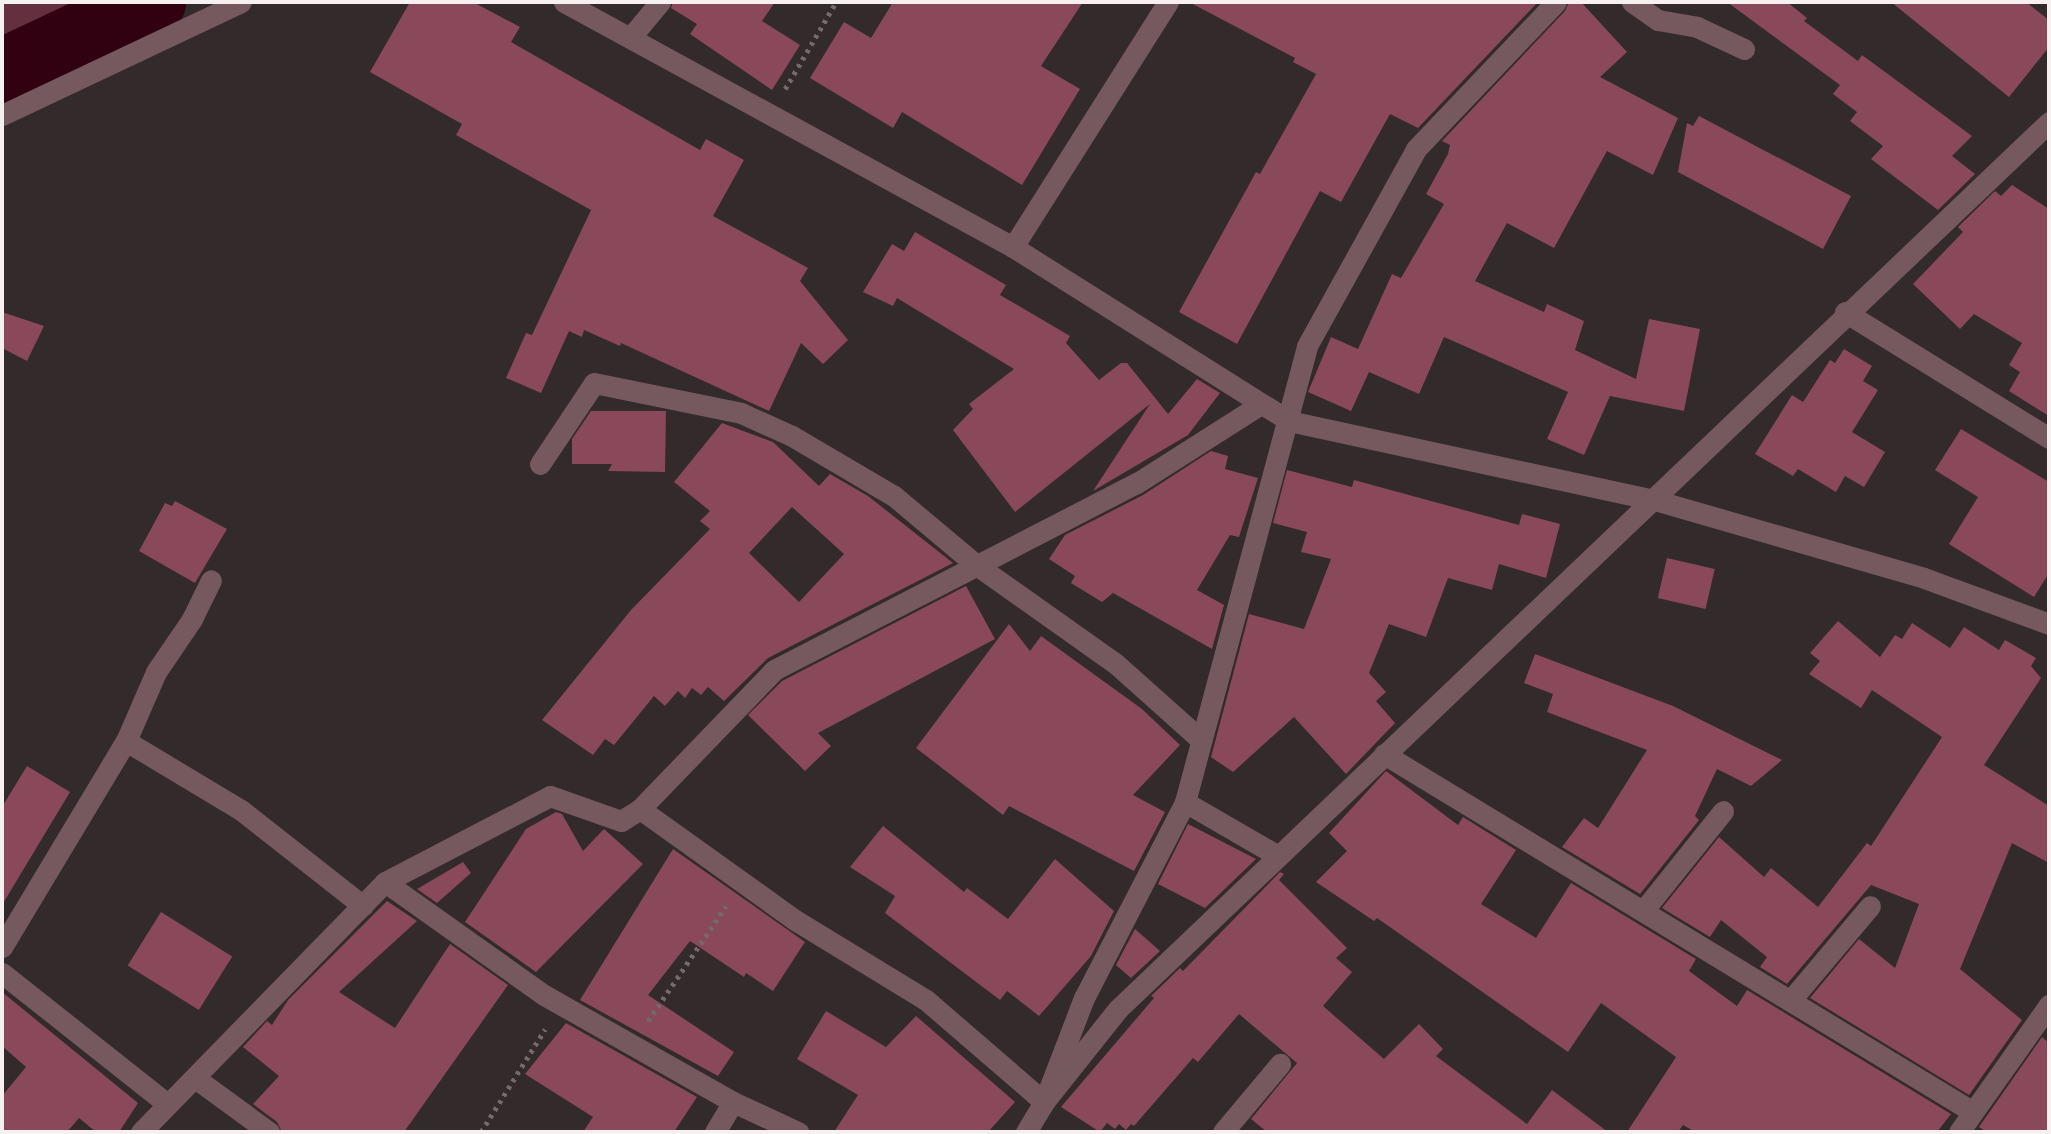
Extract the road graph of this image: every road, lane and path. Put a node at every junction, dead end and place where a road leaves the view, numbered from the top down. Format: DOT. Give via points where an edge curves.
graph roads {
  1 [pos="241,2"];
  2 [pos="564,2"];
  3 [pos="660,2"];
  4 [pos="836,2"];
  5 [pos="1168,2"];
  6 [pos="1556,2"];
  7 [pos="1632,2"];
  8 [pos="630,38"];
  9 [pos="1744,49"];
  10 [pos="771,114"];
  11 [pos="2,115"];
  12 [pos="2049,122"];
  13 [pos="1013,247"];
  14 [pos="1845,312"];
  15 [pos="1261,404"];
  16 [pos="1289,421"];
  17 [pos="2049,439"];
  18 [pos="540,464"];
  19 [pos="1651,499"];
  20 [pos="975,564"];
  21 [pos="211,580"];
  22 [pos="2049,624"];
  23 [pos="1201,740"];
  24 [pos="126,741"];
  25 [pos="1384,754"];
  26 [pos="1185,802"];
  27 [pos="640,809"];
  28 [pos="1723,811"];
  29 [pos="1278,856"];
  30 [pos="385,882"];
  31 [pos="742,882"];
  32 [pos="363,906"];
  33 [pos="1870,906"];
  34 [pos="1643,911"];
  35 [pos="2,947"];
  36 [pos="2,973"];
  37 [pos="1790,1001"];
  38 [pos="561,1004"];
  39 [pos="2049,1005"];
  40 [pos="632,1045"];
  41 [pos="1280,1064"];
  42 [pos="195,1078"];
  43 [pos="733,1102"];
  44 [pos="1044,1102"];
  45 [pos="166,1103"];
  46 [pos="1973,1112"];
  47 [pos="141,1132"];
  48 [pos="269,1132"];
  49 [pos="481,1132"];
  50 [pos="715,1132"];
  51 [pos="798,1132"];
  52 [pos="1026,1132"];
  53 [pos="1223,1132"];
  54 [pos="1959,1132"];
  1 -- 11 [label="street"];
  2 -- 8 [label="street"];
  3 -- 8 [label="street"];
  4 -- 10 [label="path"];
  5 -- 13 [label="street"];
  6 -- 16 [label="street" via="1416,149 1307,346"];
  7 -- 9 [label="street" via="1658,20 1696,27"];
  8 -- 10 [label="street"];
  10 -- 13 [label="street"];
  12 -- 14 [label="street"];
  13 -- 15 [label="street"];
  14 -- 17 [label="street"];
  14 -- 19 [label="street"];
  15 -- 16 [label="street"];
  15 -- 20 [label="street" via="1137,483"];
  16 -- 19 [label="street"];
  16 -- 23 [label="street" via="1276,450"];
  18 -- 20 [label="street" via="594,383 693,401 741,413 792,436 894,496"];
  19 -- 22 [label="street" via="1924,578"];
  19 -- 25 [label="street"];
  20 -- 23 [label="street" via="1115,663"];
  20 -- 27 [label="street" via="774,670"];
  21 -- 24 [label="street" via="192,619 156,672"];
  23 -- 26 [label="street"];
  24 -- 32 [label="street" via="241,810"];
  24 -- 35 [label="street"];
  25 -- 29 [label="street"];
  25 -- 34 [label="street"];
  26 -- 29 [label="street"];
  26 -- 44 [label="street" via="1084,998"];
  27 -- 30 [label="street" via="621,821 550,796"];
  27 -- 31 [label="street"];
  28 -- 34 [label="street"];
  29 -- 44 [label="street" via="1118,1009"];
  30 -- 32 [label="street"];
  30 -- 38 [label="street"];
  31 -- 40 [label="path"];
  31 -- 44 [label="street" via="926,1000"];
  32 -- 42 [label="street"];
  33 -- 37 [label="street"];
  34 -- 37 [label="street"];
  36 -- 45 [label="street"];
  37 -- 46 [label="street"];
  38 -- 40 [label="street"];
  38 -- 49 [label="path"];
  39 -- 46 [label="street"];
  40 -- 43 [label="street"];
  41 -- 53 [label="street"];
  42 -- 45 [label="street"];
  42 -- 48 [label="street"];
  43 -- 50 [label="street"];
  43 -- 51 [label="street"];
  44 -- 52 [label="street"];
  45 -- 47 [label="street"];
  46 -- 54 [label="street"];
}
